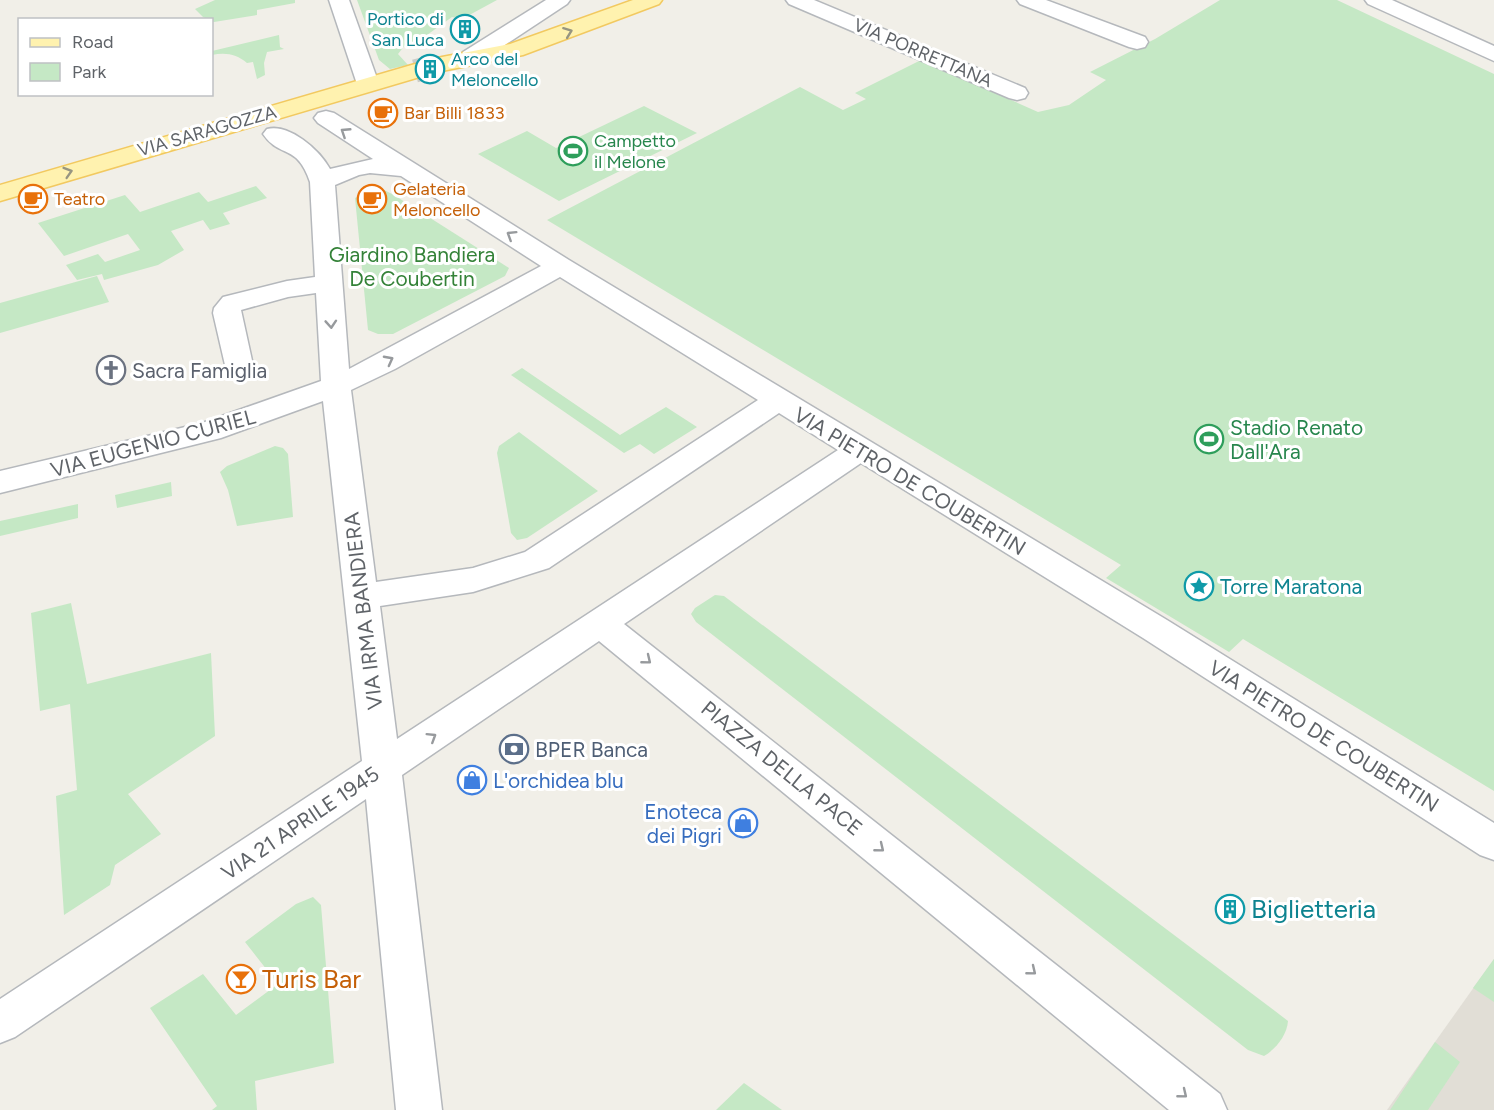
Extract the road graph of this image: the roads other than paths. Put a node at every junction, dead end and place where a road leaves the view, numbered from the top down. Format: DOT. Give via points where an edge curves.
graph roads {
  1 [pos="339,0"];
  2 [pos="560,0"];
  3 [pos="652,0"];
  4 [pos="796,0"];
  5 [pos="1027,0"];
  6 [pos="1375,0"];
  7 [pos="1137,42"];
  8 [pos="1494,54"];
  9 [pos="471,57"];
  10 [pos="442,64"];
  11 [pos="415,71"];
  12 [pos="368,84"];
  13 [pos="1017,93"];
  14 [pos="319,111"];
  15 [pos="267,127"];
  16 [pos="406,170"];
  17 [pos="322,182"];
  18 [pos="0,193"];
  19 [pos="560,266"];
  20 [pos="328,282"];
  21 [pos="238,365"];
  22 [pos="336,386"];
  23 [pos="778,400"];
  24 [pos="859,450"];
  25 [pos="0,482"];
  26 [pos="362,597"];
  27 [pos="600,624"];
  28 [pos="382,768"];
  29 [pos="1494,843"];
  30 [pos="0,1023"];
  31 [pos="419,1110"];
  32 [pos="1203,1110"];
  1 -- 12 [label="street"];
  2 -- 9 [label="street"];
  9 -- 3 [label="main road, one-way" via="515,50"];
  4 -- 13 [label="street, VIA PORRETTANA"];
  5 -- 7 [label="street"];
  6 -- 8 [label="street"];
  9 -- 10 [label="main road"];
  11 -- 12 [label="main road, VIA SARAGOZZA"];
  12 -- 14 [label="main road, VIA SARAGOZZA"];
  14 -- 15 [label="main road, VIA SARAGOZZA"];
  16 -- 14 [label="street, VIA PIETRO DE COUBERTIN, one-way"];
  15 -- 17 [label="street, VIA IRMA BANDIERA" via="311,155"];
  18 -- 15 [label="main road, VIA SARAGOZZA, one-way"];
  16 -- 17 [label="street" via="371,165 336,173"];
  19 -- 16 [label="street, VIA PIETRO DE COUBERTIN, one-way"];
  17 -- 20 [label="street, VIA IRMA BANDIERA"];
  22 -- 19 [label="street, VIA EUGENIO CURIEL, one-way"];
  19 -- 23 [label="street, VIA PIETRO DE COUBERTIN"];
  20 -- 21 [label="street" via="233,303 227,314"];
  20 -- 22 [label="street, VIA IRMA BANDIERA, one-way"];
  22 -- 25 [label="street, VIA EUGENIO CURIEL" via="210,431"];
  22 -- 26 [label="street, VIA IRMA BANDIERA"];
  23 -- 24 [label="street, VIA PIETRO DE COUBERTIN"];
  23 -- 26 [label="street" via="537,560 509,573"];
  24 -- 27 [label="street"];
  24 -- 29 [label="street, VIA PIETRO DE COUBERTIN" via="1155,629"];
  26 -- 28 [label="street, VIA IRMA BANDIERA"];
  28 -- 27 [label="street, VIA 21 APRILE 1945, one-way"];
  27 -- 32 [label="street, PIAZZA DELLA PACE, one-way"];
  28 -- 30 [label="street, VIA 21 APRILE 1945"];
  28 -- 31 [label="street, VIA IRMA BANDIERA"];
}
